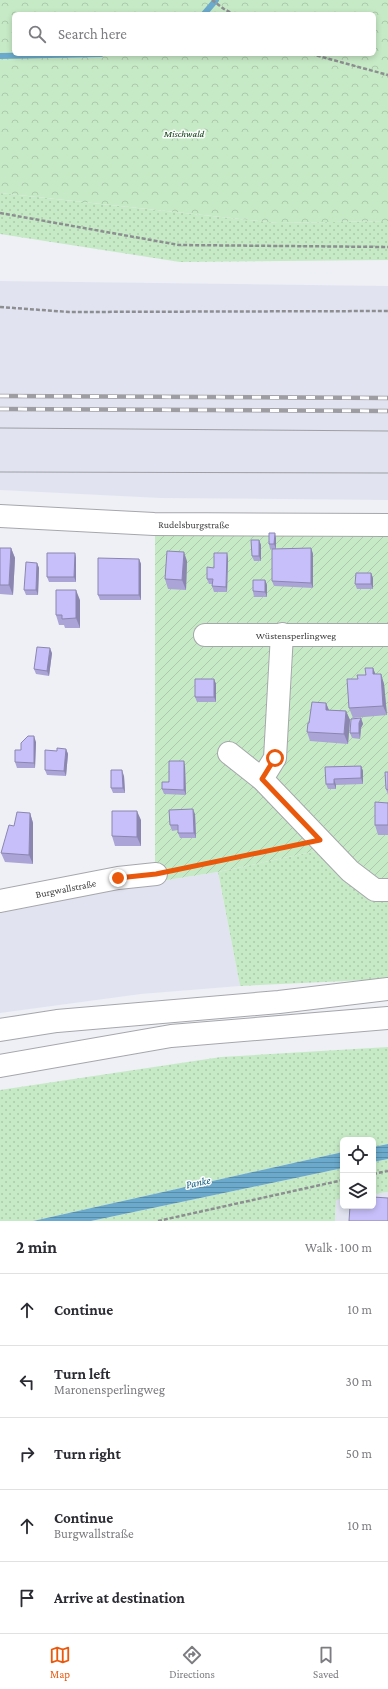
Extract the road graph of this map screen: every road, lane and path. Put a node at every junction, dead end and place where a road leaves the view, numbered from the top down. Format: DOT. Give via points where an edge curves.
graph roads {
  1 [pos="212,0"];
  2 [pos="229,12"];
  3 [pos="318,56"];
  4 [pos="388,75"];
  5 [pos="0,213"];
  6 [pos="388,247"];
  7 [pos="0,307"];
  8 [pos="388,312"];
  9 [pos="0,516"];
  10 [pos="388,525"];
  11 [pos="282,634"];
  12 [pos="205,635"];
  13 [pos="388,635"];
  14 [pos="229,753"];
  15 [pos="262,779"];
  16 [pos="320,840"];
  17 [pos="156,874"];
  18 [pos="388,890"];
  19 [pos="0,901"];
  20 [pos="388,989"];
  21 [pos="388,1018"];
  22 [pos="0,1030"];
  23 [pos="0,1066"];
  24 [pos="388,1171"];
  25 [pos="376,1173"];
  26 [pos="340,1181"];
  27 [pos="158,1221"];
  1 -- 2 [label="path"];
  3 -- 4 [label="path"];
  5 -- 6 [label="path" via="180,246"];
  7 -- 8 [label="path" via="69,312"];
  9 -- 10 [label="main road, Rudelsburgstraße" via="154,524"];
  11 -- 12 [label="main road, Wüstensperlingweg"];
  11 -- 13 [label="main road, Wüstensperlingweg"];
  11 -- 15 [label="main road" via="275,758"];
  14 -- 15 [label="main road"];
  15 -- 16 [label="main road"];
  16 -- 17 [label="path"];
  16 -- 18 [label="main road" via="350,871 375,890"];
  17 -- 19 [label="main road, Burgwallstraße" via="118,878"];
  20 -- 22 [label="main road" via="279,1002 57,1021"];
  21 -- 23 [label="main road" via="171,1036"];
  24 -- 25 [label="path"];
  26 -- 27 [label="path"];
}
